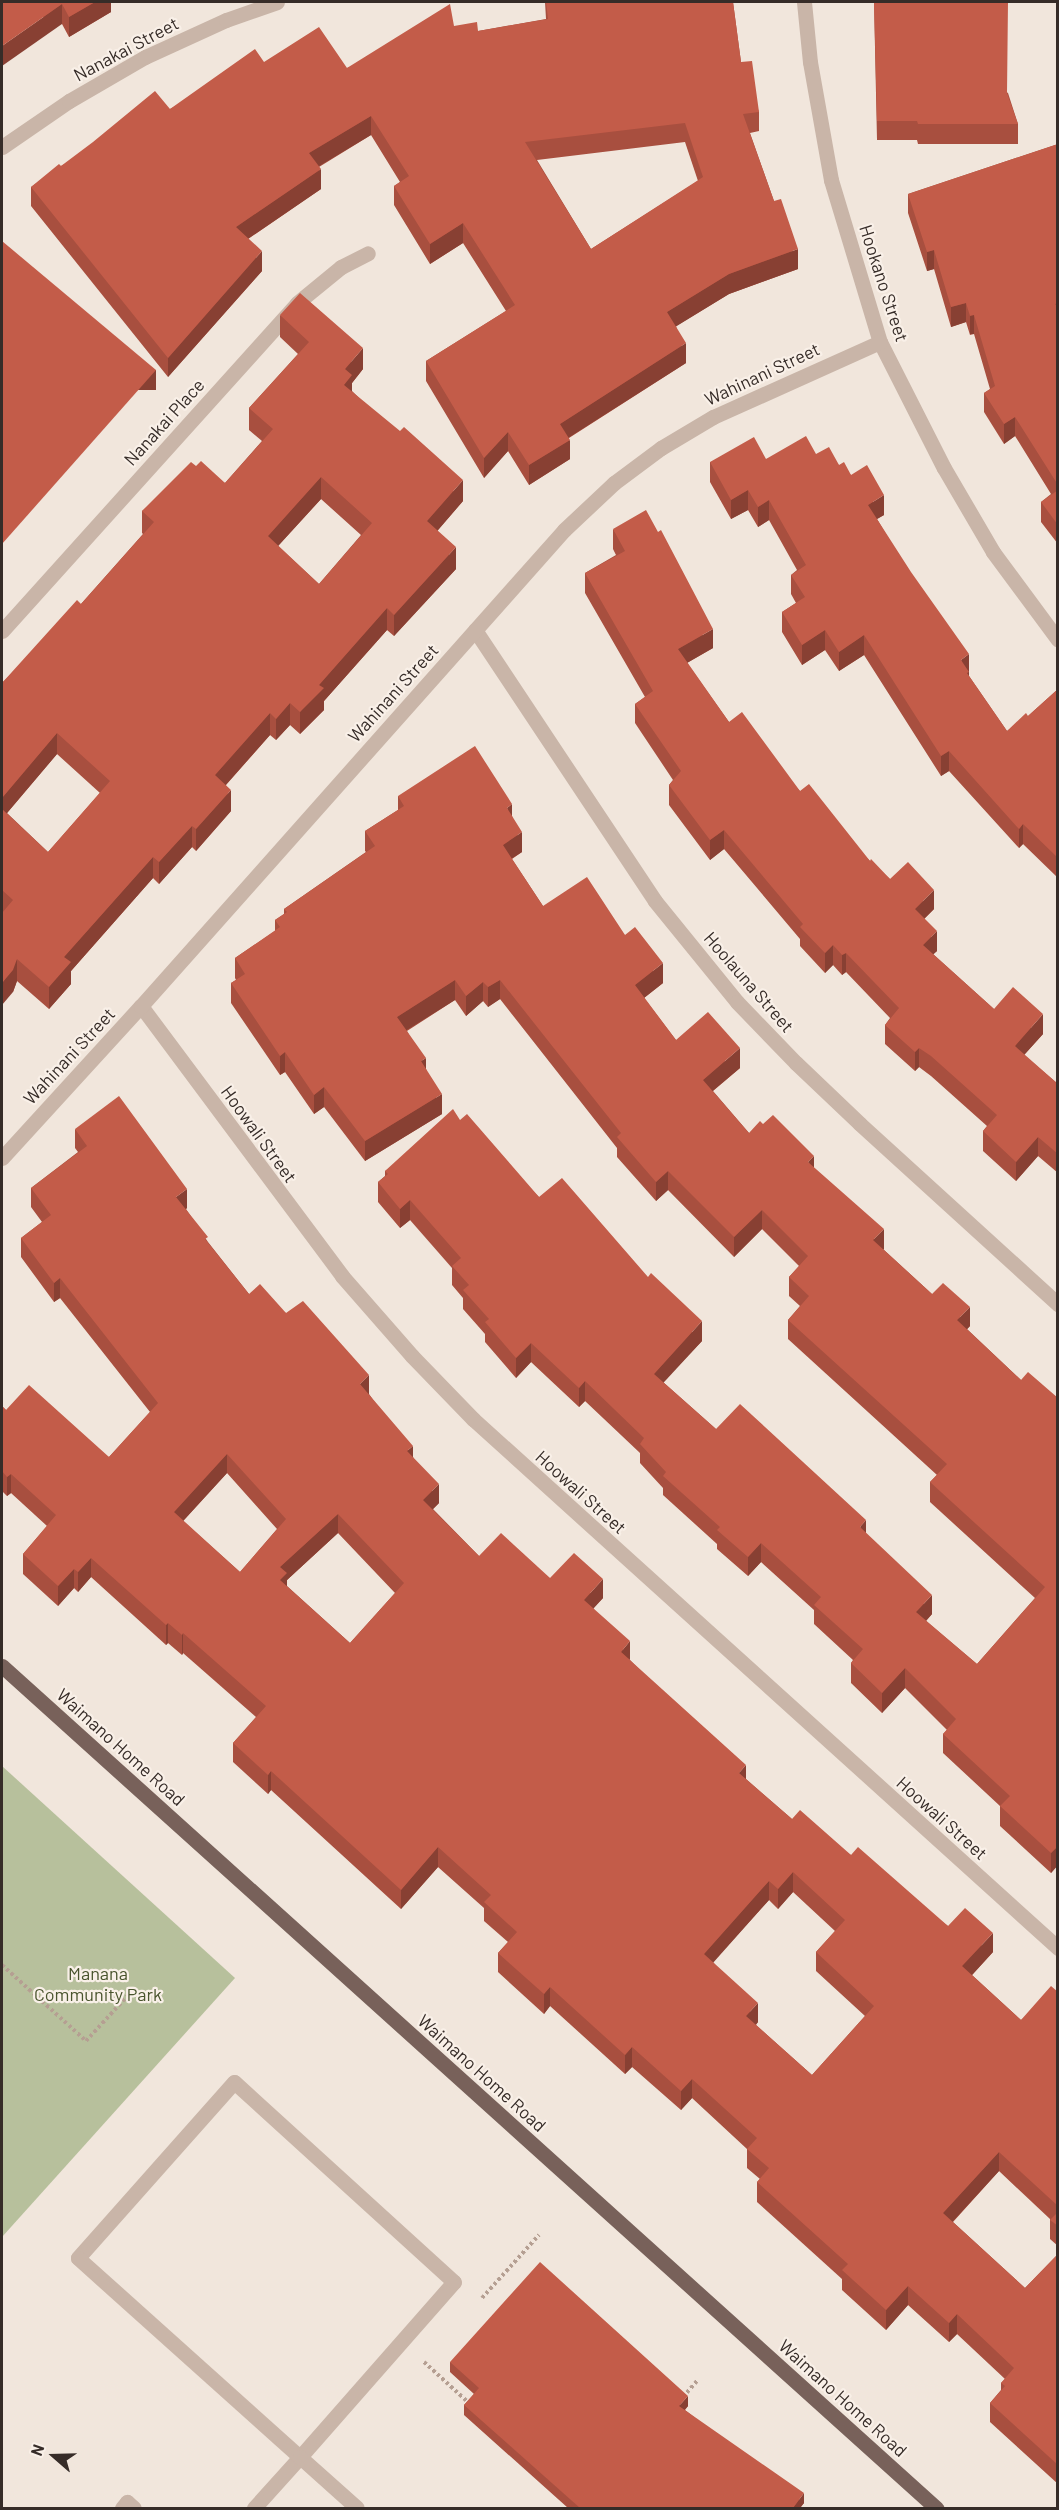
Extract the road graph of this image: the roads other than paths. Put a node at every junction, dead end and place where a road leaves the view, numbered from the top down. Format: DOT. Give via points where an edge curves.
graph roads {
  1 [pos="277,2"];
  2 [pos="804,2"];
  3 [pos="2,147"];
  4 [pos="368,253"];
  5 [pos="880,342"];
  6 [pos="475,630"];
  7 [pos="2,631"];
  8 [pos="1058,640"];
  9 [pos="141,1006"];
  10 [pos="2,1158"];
  11 [pos="1058,1304"];
  12 [pos="2,1666"];
  13 [pos="1058,1948"];
  14 [pos="300,2457"];
  15 [pos="122,2508"];
  16 [pos="134,2508"];
  17 [pos="254,2508"];
  18 [pos="357,2508"];
  19 [pos="936,2508"];
  1 -- 3 [label="street, Nanakai Street" via="145,57 69,101"];
  2 -- 5 [label="street, Hookano Street" via="826,159"];
  4 -- 7 [label="street, Nanakai Place" via="326,278 297,303"];
  5 -- 6 [label="street, Wahinani Street" via="713,417 661,448 614,483 564,530"];
  5 -- 8 [label="street, Hookano Street" via="944,468 993,552"];
  6 -- 9 [label="street, Wahinani Street"];
  6 -- 11 [label="street, Hoolauna Street" via="655,901 737,1002 844,1109"];
  9 -- 10 [label="street, Wahinani Street"];
  9 -- 13 [label="street, Hoowali Street" via="342,1276 472,1419"];
  12 -- 19 [label="main road, Waimano Home Road"];
  14 -- 14 [label="street" via="78,2258 234,2082 454,2282"];
  14 -- 17 [label="street"];
  14 -- 18 [label="street"];
  15 -- 16 [label="street" via="128,2502"];
}
